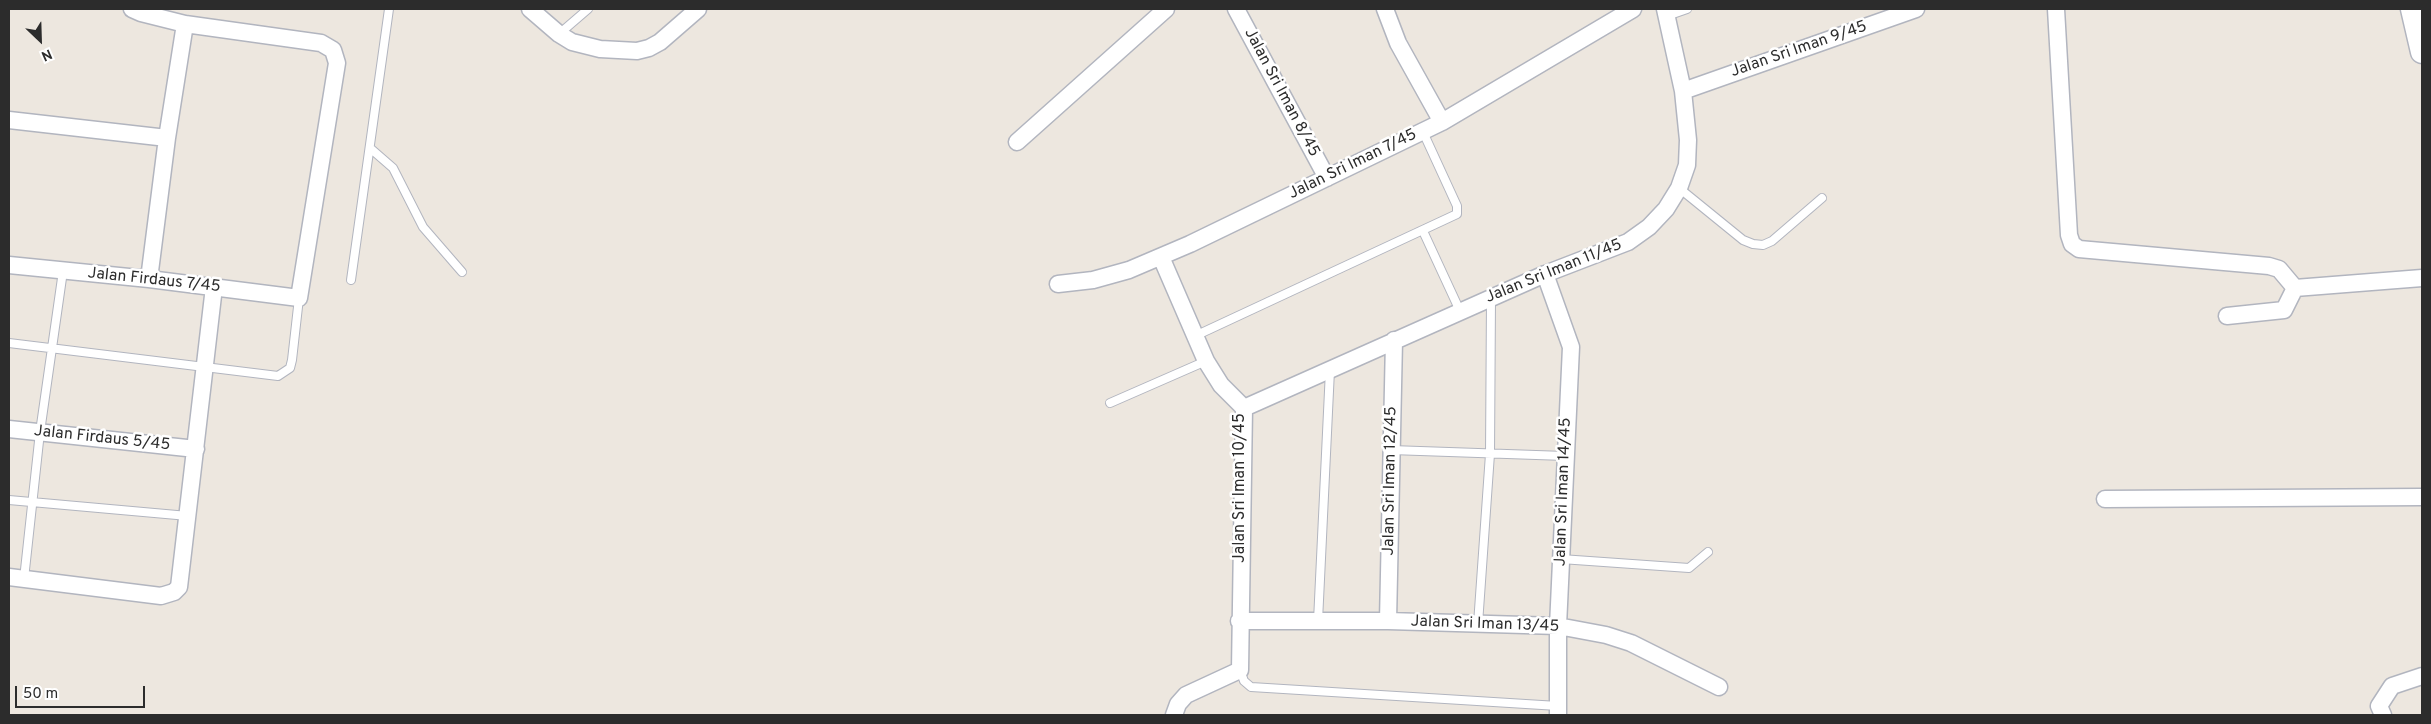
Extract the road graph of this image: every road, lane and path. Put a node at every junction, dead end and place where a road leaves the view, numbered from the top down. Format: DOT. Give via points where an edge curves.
graph roads {
  1 [pos="132,9"];
  2 [pos="389,9"];
  3 [pos="530,9"];
  4 [pos="588,9"];
  5 [pos="698,9"];
  6 [pos="1166,9"];
  7 [pos="1236,9"];
  8 [pos="1633,9"];
  9 [pos="1687,9"];
  10 [pos="1916,9"];
  11 [pos="2056,9"];
  12 [pos="1388,10"];
  13 [pos="2416,11"];
  14 [pos="1666,12"];
  15 [pos="1888,13"];
  16 [pos="185,24"];
  17 [pos="559,34"];
  18 [pos="2422,52"];
  19 [pos="1683,91"];
  20 [pos="9,120"];
  21 [pos="1442,122"];
  22 [pos="1423,132"];
  23 [pos="167,138"];
  24 [pos="1017,142"];
  25 [pos="370,148"];
  26 [pos="1327,178"];
  27 [pos="1680,188"];
  28 [pos="1822,198"];
  29 [pos="1423,230"];
  30 [pos="1161,257"];
  31 [pos="9,265"];
  32 [pos="62,271"];
  33 [pos="462,272"];
  34 [pos="1545,274"];
  35 [pos="2422,278"];
  36 [pos="149,279"];
  37 [pos="351,280"];
  38 [pos="1058,284"];
  39 [pos="214,287"];
  40 [pos="2295,288"];
  41 [pos="1491,297"];
  42 [pos="299,298"];
  43 [pos="1460,311"];
  44 [pos="2227,316"];
  45 [pos="1195,336"];
  46 [pos="1394,340"];
  47 [pos="9,343"];
  48 [pos="52,347"];
  49 [pos="1206,362"];
  50 [pos="205,366"];
  51 [pos="1330,368"];
  52 [pos="1110,403"];
  53 [pos="1244,408"];
  54 [pos="9,428"];
  55 [pos="40,432"];
  56 [pos="196,449"];
  57 [pos="1391,450"];
  58 [pos="1490,454"];
  59 [pos="1566,456"];
  60 [pos="2422,497"];
  61 [pos="2105,499"];
  62 [pos="9,500"];
  63 [pos="32,502"];
  64 [pos="188,516"];
  65 [pos="1708,552"];
  66 [pos="1562,559"];
  67 [pos="16,578"];
  68 [pos="1239,621"];
  69 [pos="1318,621"];
  70 [pos="1388,621"];
  71 [pos="1478,624"];
  72 [pos="1558,626"];
  73 [pos="1240,670"];
  74 [pos="2422,676"];
  75 [pos="1720,687"];
  76 [pos="1558,710"];
  77 [pos="1174,715"];
  78 [pos="2383,715"];
  1 -- 16 [label="street"];
  2 -- 25 [label="lane"];
  3 -- 17 [label="street"];
  4 -- 17 [label="lane"];
  5 -- 17 [label="street" via="660,42 637,51 572,42"];
  6 -- 24 [label="street"];
  7 -- 26 [label="street, Jalan Sri Iman 8/45"];
  8 -- 21 [label="street, Jalan Sri Iman 7/45"];
  9 -- 14 [label="lane"];
  10 -- 15 [label="street, Jalan Sri Iman 9/45"];
  11 -- 40 [label="street" via="2072,244 2087,250 2269,266 2279,269"];
  12 -- 21 [label="street" via="1398,43"];
  13 -- 18 [label="main road"];
  14 -- 19 [label="street, Jalan Sri Iman 11/45"];
  15 -- 19 [label="street, Jalan Sri Iman 9/45"];
  16 -- 23 [label="street"];
  16 -- 42 [label="street" via="321,43 333,50 336,56"];
  19 -- 27 [label="street, Jalan Sri Iman 11/45" via="1688,140 1687,165"];
  20 -- 23 [label="street"];
  21 -- 22 [label="street, Jalan Sri Iman 7/45"];
  22 -- 26 [label="street, Jalan Sri Iman 7/45"];
  22 -- 29 [label="lane" via="1458,210 1454,216"];
  23 -- 36 [label="street"];
  25 -- 33 [label="lane" via="393,168 423,227"];
  25 -- 37 [label="lane"];
  26 -- 30 [label="street, Jalan Sri Iman 7/45"];
  27 -- 28 [label="lane" via="1743,240 1763,245"];
  27 -- 34 [label="street, Jalan Sri Iman 11/45" via="1649,227 1628,242"];
  29 -- 43 [label="lane"];
  29 -- 45 [label="lane"];
  30 -- 38 [label="street, Jalan Sri Iman 7/45" via="1093,280"];
  30 -- 45 [label="street, Jalan Sri Iman 10/45"];
  31 -- 32 [label="street, Jalan Firdaus 7/45"];
  32 -- 36 [label="street, Jalan Firdaus 7/45"];
  32 -- 48 [label="lane"];
  34 -- 41 [label="street, Jalan Sri Iman 11/45"];
  34 -- 59 [label="street, Jalan Sri Iman 14/45" via="1571,347"];
  35 -- 40 [label="street"];
  36 -- 39 [label="street, Jalan Firdaus 7/45"];
  39 -- 42 [label="street, Jalan Firdaus 7/45"];
  39 -- 50 [label="street"];
  40 -- 44 [label="street" via="2284,310"];
  41 -- 43 [label="street, Jalan Sri Iman 11/45"];
  41 -- 58 [label="lane"];
  42 -- 50 [label="lane" via="292,360 285,373 271,376"];
  43 -- 46 [label="street, Jalan Sri Iman 11/45"];
  45 -- 49 [label="street, Jalan Sri Iman 10/45"];
  46 -- 51 [label="street, Jalan Sri Iman 11/45"];
  46 -- 57 [label="street, Jalan Sri Iman 12/45"];
  47 -- 48 [label="lane"];
  48 -- 50 [label="lane"];
  48 -- 55 [label="lane"];
  49 -- 52 [label="lane"];
  49 -- 53 [label="street, Jalan Sri Iman 10/45" via="1221,385"];
  50 -- 56 [label="street"];
  51 -- 53 [label="street, Jalan Sri Iman 11/45"];
  51 -- 69 [label="lane"];
  53 -- 68 [label="street, Jalan Sri Iman 10/45"];
  54 -- 55 [label="street, Jalan Firdaus 5/45"];
  55 -- 56 [label="street, Jalan Firdaus 5/45"];
  55 -- 63 [label="lane"];
  56 -- 64 [label="street"];
  57 -- 58 [label="lane"];
  57 -- 70 [label="street, Jalan Sri Iman 12/45"];
  58 -- 59 [label="lane"];
  58 -- 71 [label="lane"];
  59 -- 66 [label="street, Jalan Sri Iman 14/45"];
  60 -- 61 [label="street"];
  62 -- 63 [label="lane"];
  63 -- 64 [label="lane"];
  63 -- 67 [label="lane"];
  64 -- 67 [label="street" via="181,580 174,592 168,595"];
  65 -- 66 [label="lane" via="1689,568"];
  66 -- 72 [label="street, Jalan Sri Iman 14/45"];
  68 -- 69 [label="street, Jalan Sri Iman 13/45"];
  68 -- 73 [label="street, Jalan Sri Iman 10/45"];
  69 -- 70 [label="street, Jalan Sri Iman 13/45"];
  70 -- 71 [label="street, Jalan Sri Iman 13/45"];
  71 -- 72 [label="street, Jalan Sri Iman 13/45"];
  72 -- 75 [label="street, Jalan Sri Iman 13/45" via="1631,643"];
  72 -- 76 [label="street, Jalan Sri Iman 14/45"];
  73 -- 76 [label="lane" via="1244,681 1251,687"];
  73 -- 77 [label="street" via="1186,695"];
  74 -- 78 [label="street" via="2392,686 2379,706"];
}
